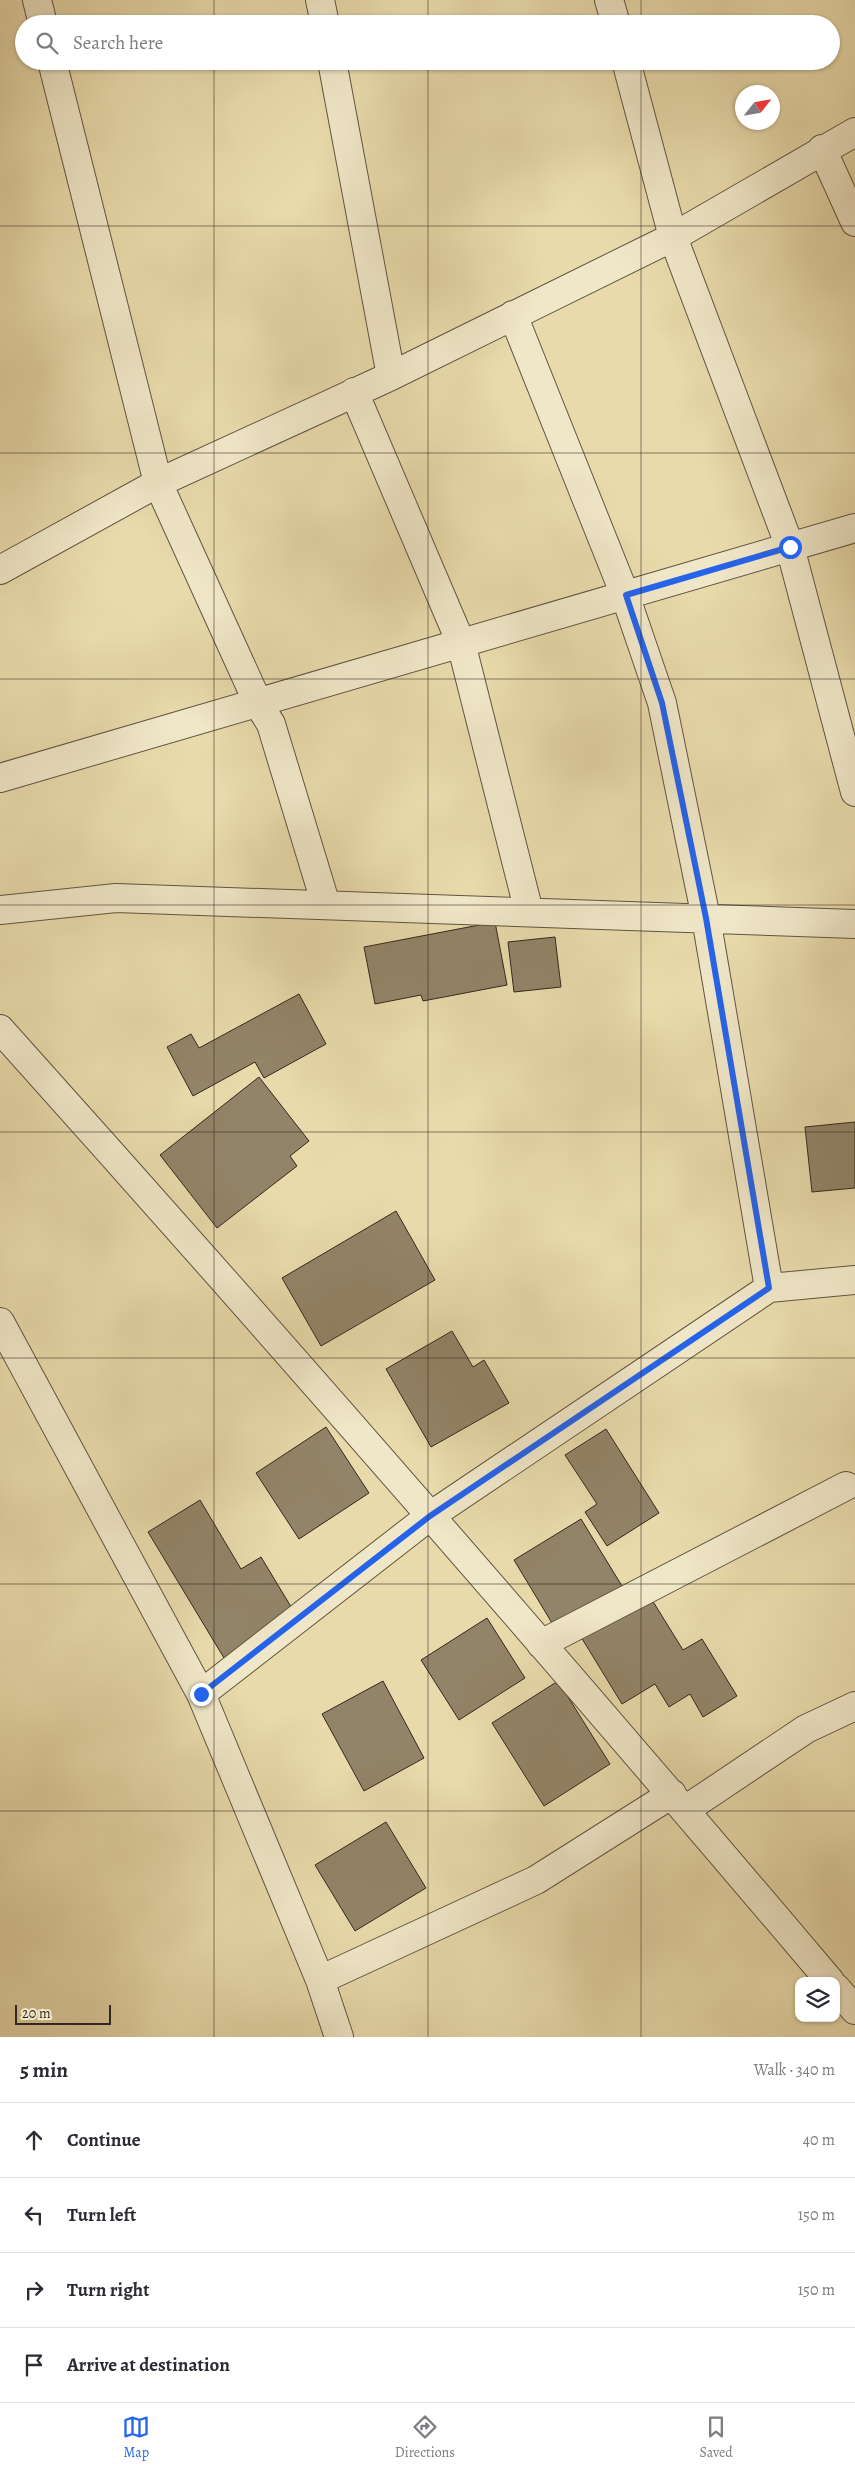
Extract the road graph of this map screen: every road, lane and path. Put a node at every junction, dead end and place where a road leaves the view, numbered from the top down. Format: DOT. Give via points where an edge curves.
graph roads {
  1 [pos="37,0"];
  2 [pos="320,0"];
  3 [pos="609,0"];
  4 [pos="41,15"];
  5 [pos="323,15"];
  6 [pos="613,15"];
  7 [pos="54,70"];
  8 [pos="334,70"];
  9 [pos="628,70"];
  10 [pos="855,132"];
  11 [pos="822,149"];
  12 [pos="855,222"];
  13 [pos="672,236"];
  14 [pos="513,315"];
  15 [pos="391,376"];
  16 [pos="354,392"];
  17 [pos="158,483"];
  18 [pos="855,528"];
  19 [pos="790,547"];
  20 [pos="0,570"];
  21 [pos="626,595"];
  22 [pos="461,643"];
  23 [pos="258,703"];
  24 [pos="0,778"];
  25 [pos="855,792"];
  26 [pos="326,905"];
  27 [pos="0,910"];
  28 [pos="530,912"];
  29 [pos="706,918"];
  30 [pos="855,924"];
  31 [pos="0,1028"];
  32 [pos="855,1280"];
  33 [pos="769,1288"];
  34 [pos="0,1322"];
  35 [pos="846,1486"];
  36 [pos="430,1516"];
  37 [pos="541,1644"];
  38 [pos="201,1694"];
  39 [pos="855,1706"];
  40 [pos="678,1802"];
  41 [pos="827,1977"];
  42 [pos="320,1980"];
  43 [pos="840,1993"];
  44 [pos="855,2010"];
  45 [pos="339,2037"];
  1 -- 4 [label="street"];
  2 -- 5 [label="street"];
  3 -- 6 [label="street"];
  7 -- 17 [label="street"];
  8 -- 15 [label="street"];
  9 -- 13 [label="street"];
  10 -- 11 [label="street"];
  11 -- 12 [label="street"];
  11 -- 13 [label="street"];
  13 -- 14 [label="street"];
  13 -- 19 [label="street"];
  14 -- 15 [label="street"];
  14 -- 21 [label="street"];
  15 -- 16 [label="street"];
  16 -- 17 [label="street"];
  16 -- 22 [label="street"];
  17 -- 20 [label="street"];
  17 -- 23 [label="street"];
  18 -- 19 [label="street"];
  19 -- 21 [label="street"];
  19 -- 25 [label="street"];
  21 -- 22 [label="street"];
  21 -- 29 [label="street" via="662,703"];
  22 -- 23 [label="street"];
  22 -- 28 [label="street"];
  23 -- 24 [label="street"];
  23 -- 26 [label="street" via="271,724"];
  26 -- 27 [label="street" via="116,898"];
  26 -- 28 [label="street"];
  28 -- 29 [label="street"];
  29 -- 30 [label="street"];
  29 -- 33 [label="street"];
  31 -- 36 [label="street"];
  32 -- 33 [label="street"];
  33 -- 36 [label="street"];
  34 -- 38 [label="street"];
  35 -- 37 [label="street"];
  36 -- 37 [label="street"];
  36 -- 38 [label="street"];
  37 -- 40 [label="street"];
  38 -- 42 [label="street"];
  39 -- 40 [label="street" via="806,1729"];
  40 -- 41 [label="street"];
  40 -- 42 [label="street" via="536,1880"];
  42 -- 45 [label="street"];
  43 -- 44 [label="street"];
}
